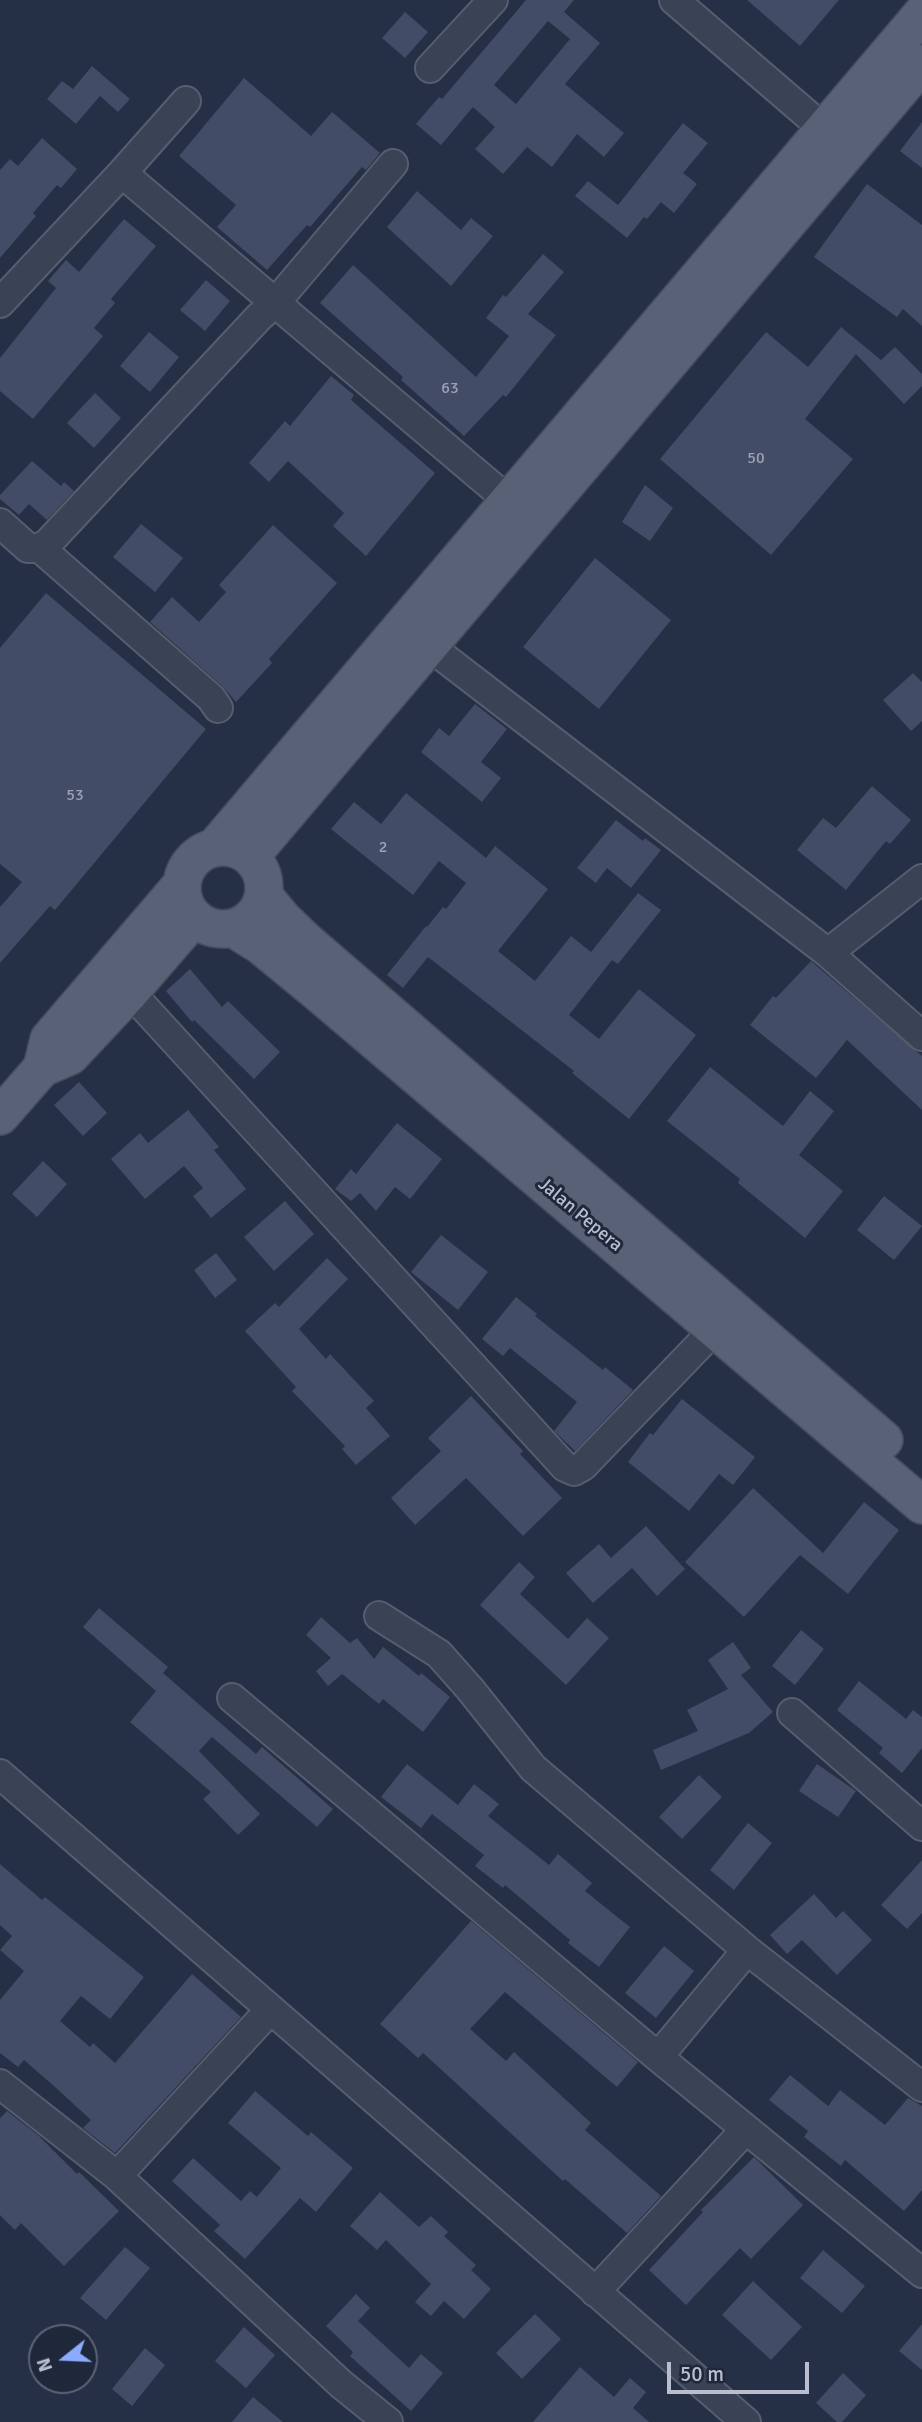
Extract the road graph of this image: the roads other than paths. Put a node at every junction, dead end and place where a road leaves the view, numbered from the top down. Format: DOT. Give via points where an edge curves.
graph roads {
  1 [pos="493,0"];
  2 [pos="674,0"];
  3 [pos="922,14"];
  4 [pos="921,67"];
  5 [pos="430,68"];
  6 [pos="186,101"];
  7 [pos="824,129"];
  8 [pos="393,164"];
  9 [pos="122,173"];
  10 [pos="276,302"];
  11 [pos="0,303"];
  12 [pos="631,381"];
  13 [pos="508,500"];
  14 [pos="0,523"];
  15 [pos="40,548"];
  16 [pos="429,646"];
  17 [pos="218,708"];
  18 [pos="215,847"];
  19 [pos="250,857"];
  20 [pos="922,879"];
  21 [pos="264,896"];
  22 [pos="188,901"];
  23 [pos="234,929"];
  24 [pos="828,953"];
  25 [pos="130,992"];
  26 [pos="922,1036"];
  27 [pos="43,1068"];
  28 [pos="0,1116"];
  29 [pos="586,1201"];
  30 [pos="714,1330"];
  31 [pos="921,1494"];
  32 [pos="379,1616"];
  33 [pos="232,1698"];
  34 [pos="792,1713"];
  35 [pos="0,1774"];
  36 [pos="922,1826"];
  37 [pos="747,1950"];
  38 [pos="270,2010"];
  39 [pos="658,2057"];
  40 [pos="0,2084"];
  41 [pos="922,2087"];
  42 [pos="746,2129"];
  43 [pos="117,2176"];
  44 [pos="922,2273"];
  45 [pos="594,2292"];
  46 [pos="388,2422"];
  47 [pos="746,2422"];
  1 -- 5 [label="street"];
  2 -- 7 [label="street"];
  3 -- 7 [label="main road"];
  4 -- 12 [label="main road"];
  6 -- 9 [label="street"];
  7 -- 12 [label="main road"];
  8 -- 10 [label="street"];
  9 -- 10 [label="street"];
  9 -- 11 [label="street"];
  10 -- 13 [label="street"];
  10 -- 15 [label="street"];
  12 -- 13 [label="main road"];
  12 -- 16 [label="main road"];
  13 -- 18 [label="main road"];
  14 -- 15 [label="street" via="29,548"];
  15 -- 17 [label="street"];
  16 -- 19 [label="main road"];
  16 -- 24 [label="street"];
  18 -- 19 [label="main road" via="229,847"];
  18 -- 22 [label="main road" via="201,852 185,870"];
  19 -- 21 [label="main road" via="260,868"];
  20 -- 24 [label="street"];
  21 -- 23 [label="main road" via="249,921"];
  21 -- 29 [label="main road, Jalan Pepera" via="306,941"];
  22 -- 23 [label="main road" via="205,926"];
  22 -- 25 [label="main road"];
  22 -- 27 [label="main road" via="49,1039"];
  23 -- 29 [label="main road, Jalan Pepera"];
  24 -- 26 [label="street"];
  25 -- 27 [label="main road" via="70,1056"];
  25 -- 30 [label="street" via="565,1467 574,1471 583,1466"];
  27 -- 28 [label="main road"];
  29 -- 30 [label="main road, Jalan Pepera"];
  29 -- 31 [label="main road, Jalan Pepera"];
  30 -- 31 [label="main road, Jalan Pepera"];
  32 -- 37 [label="street" via="439,1654 533,1768"];
  33 -- 39 [label="street"];
  34 -- 36 [label="street"];
  35 -- 38 [label="street"];
  37 -- 39 [label="street"];
  37 -- 41 [label="street"];
  38 -- 43 [label="street"];
  38 -- 45 [label="street"];
  39 -- 42 [label="street"];
  40 -- 43 [label="street"];
  42 -- 44 [label="street"];
  42 -- 45 [label="street"];
  43 -- 46 [label="street"];
  45 -- 47 [label="street"];
}
